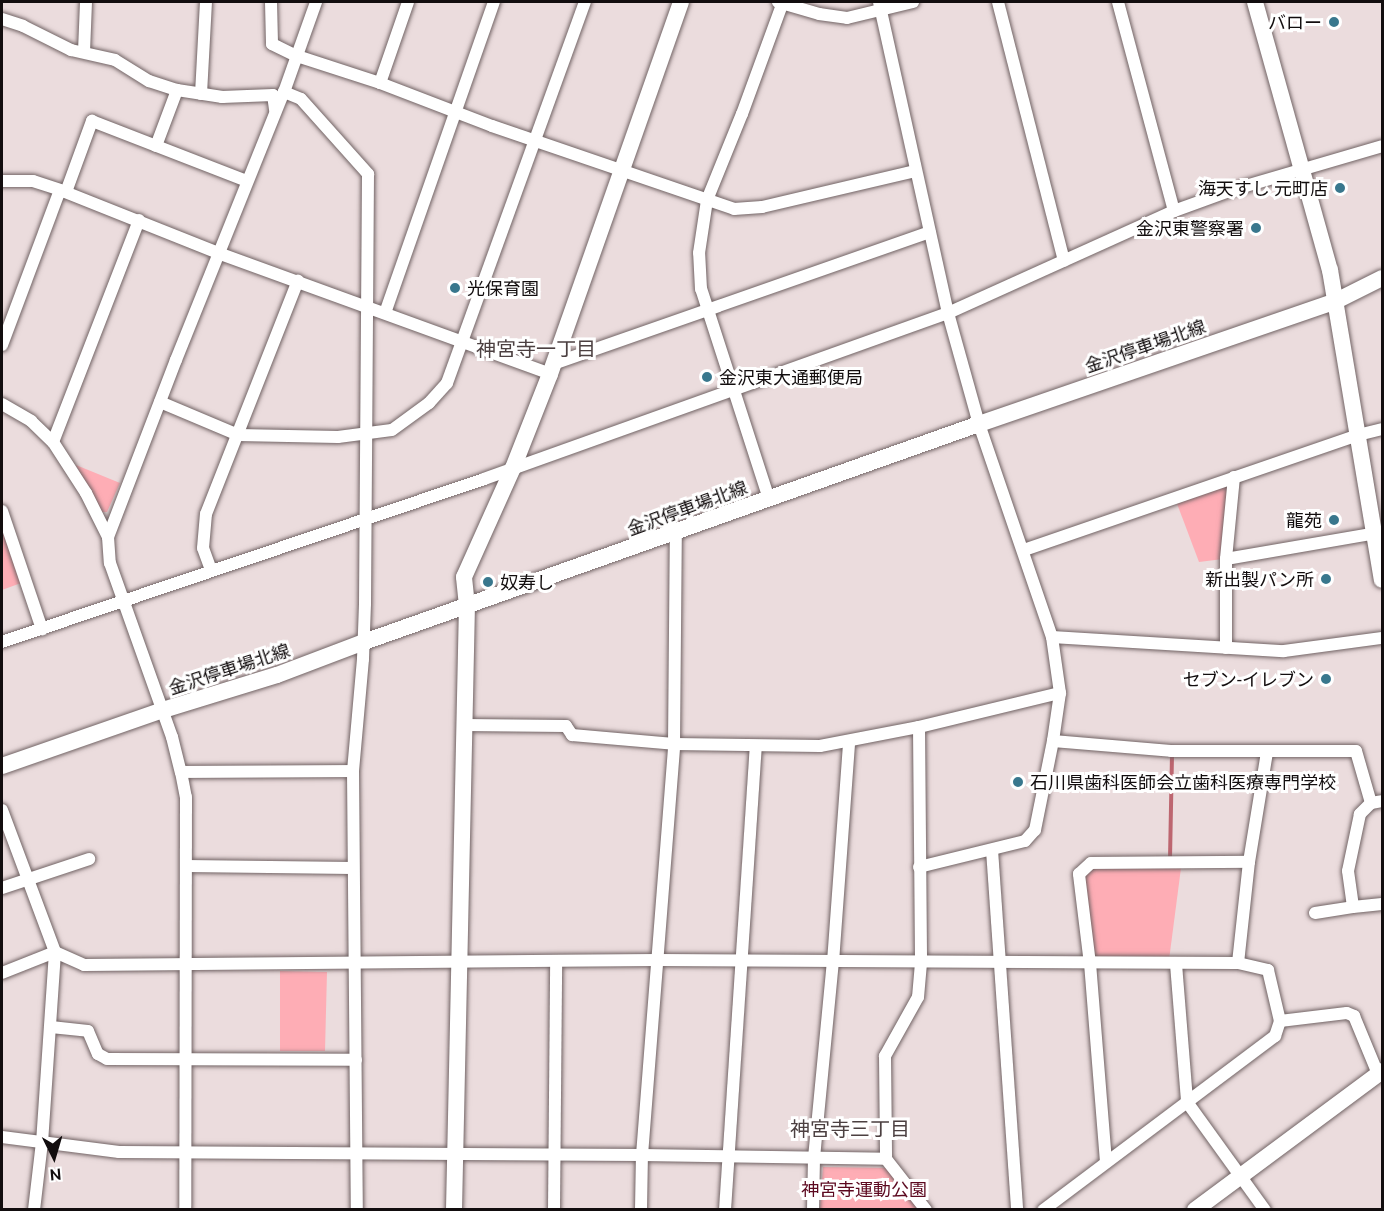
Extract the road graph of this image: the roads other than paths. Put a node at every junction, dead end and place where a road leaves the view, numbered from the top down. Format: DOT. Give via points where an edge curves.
graph roads {
  1 [pos="86,2"];
  2 [pos="206,2"];
  3 [pos="271,2"];
  4 [pos="315,2"];
  5 [pos="408,2"];
  6 [pos="494,2"];
  7 [pos="585,2"];
  8 [pos="681,2"];
  9 [pos="781,2"];
  10 [pos="913,2"];
  11 [pos="998,2"];
  12 [pos="1118,2"];
  13 [pos="1255,2"];
  14 [pos="880,6"];
  15 [pos="2,19"];
  16 [pos="84,52"];
  17 [pos="297,56"];
  18 [pos="380,83"];
  19 [pos="177,90"];
  20 [pos="284,92"];
  21 [pos="201,94"];
  22 [pos="275,112"];
  23 [pos="455,112"];
  24 [pos="534,139"];
  25 [pos="156,146"];
  26 [pos="1383,146"];
  27 [pos="1302,170"];
  28 [pos="916,171"];
  29 [pos="622,172"];
  30 [pos="247,181"];
  31 [pos="2,182"];
  32 [pos="63,191"];
  33 [pos="707,200"];
  34 [pos="1174,211"];
  35 [pos="139,220"];
  36 [pos="930,231"];
  37 [pos="218,253"];
  38 [pos="1064,261"];
  39 [pos="1383,278"];
  40 [pos="298,281"];
  41 [pos="1336,301"];
  42 [pos="367,306"];
  43 [pos="708,310"];
  44 [pos="385,313"];
  45 [pos="948,314"];
  46 [pos="461,341"];
  47 [pos="2,345"];
  48 [pos="552,369"];
  49 [pos="733,391"];
  50 [pos="160,402"];
  51 [pos="2,404"];
  52 [pos="979,424"];
  53 [pos="1383,429"];
  54 [pos="238,435"];
  55 [pos="368,435"];
  56 [pos="1358,435"];
  57 [pos="53,442"];
  58 [pos="513,468"];
  59 [pos="1234,477"];
  60 [pos="769,499"];
  61 [pos="2,511"];
  62 [pos="364,517"];
  63 [pos="1379,532"];
  64 [pos="676,533"];
  65 [pos="108,537"];
  66 [pos="1024,550"];
  67 [pos="1226,559"];
  68 [pos="211,570"];
  69 [pos="1383,580"];
  70 [pos="122,600"];
  71 [pos="467,606"];
  72 [pos="42,628"];
  73 [pos="1052,638"];
  74 [pos="1383,638"];
  75 [pos="2,642"];
  76 [pos="364,642"];
  77 [pos="1226,648"];
  78 [pos="1060,693"];
  79 [pos="163,710"];
  80 [pos="464,725"];
  81 [pos="919,727"];
  82 [pos="1053,741"];
  83 [pos="849,742"];
  84 [pos="674,744"];
  85 [pos="756,746"];
  86 [pos="1267,752"];
  87 [pos="2,766"];
  88 [pos="352,771"];
  89 [pos="181,772"];
  90 [pos="1377,802"];
  91 [pos="2,810"];
  92 [pos="993,850"];
  93 [pos="89,858"];
  94 [pos="1249,862"];
  95 [pos="186,866"];
  96 [pos="919,867"];
  97 [pos="353,868"];
  98 [pos="27,879"];
  99 [pos="2,888"];
  100 [pos="1383,904"];
  101 [pos="1353,907"];
  102 [pos="1315,913"];
  103 [pos="55,952"];
  104 [pos="657,960"];
  105 [pos="556,961"];
  106 [pos="743,961"];
  107 [pos="458,962"];
  108 [pos="833,962"];
  109 [pos="355,963"];
  110 [pos="921,963"];
  111 [pos="1238,963"];
  112 [pos="1000,964"];
  113 [pos="1090,964"];
  114 [pos="1176,964"];
  115 [pos="187,965"];
  116 [pos="2,973"];
  117 [pos="1280,1021"];
  118 [pos="51,1027"];
  119 [pos="186,1058"];
  120 [pos="356,1060"];
  121 [pos="1380,1072"];
  122 [pos="1187,1102"];
  123 [pos="2,1137"];
  124 [pos="42,1142"];
  125 [pos="186,1152"];
  126 [pos="357,1152"];
  127 [pos="455,1153"];
  128 [pos="555,1154"];
  129 [pos="642,1155"];
  130 [pos="728,1156"];
  131 [pos="814,1158"];
  132 [pos="886,1159"];
  133 [pos="1106,1162"];
  134 [pos="1239,1176"];
  135 [pos="34,1209"];
  136 [pos="185,1209"];
  137 [pos="357,1209"];
  138 [pos="454,1209"];
  139 [pos="554,1209"];
  140 [pos="641,1209"];
  141 [pos="724,1209"];
  142 [pos="813,1209"];
  143 [pos="926,1209"];
  144 [pos="1017,1209"];
  145 [pos="1043,1209"];
  146 [pos="1195,1209"];
  147 [pos="1265,1209"];
  1 -- 16 [label="street"];
  2 -- 21 [label="street"];
  3 -- 17 [label="street" via="272,44"];
  4 -- 17 [label="street"];
  5 -- 18 [label="street"];
  6 -- 23 [label="street"];
  7 -- 24 [label="street"];
  8 -- 29 [label="street"];
  9 -- 14 [label="street" via="847,18"];
  9 -- 33 [label="street"];
  10 -- 14 [label="street"];
  11 -- 38 [label="street"];
  12 -- 34 [label="street"];
  13 -- 27 [label="street"];
  14 -- 28 [label="street"];
  15 -- 16 [label="street"];
  16 -- 19 [label="street" via="116,60 149,81"];
  17 -- 18 [label="street"];
  17 -- 20 [label="street"];
  18 -- 23 [label="street"];
  19 -- 21 [label="street"];
  19 -- 25 [label="street"];
  20 -- 22 [label="street"];
  20 -- 42 [label="street" via="301,99 368,174"];
  21 -- 22 [label="street" via="273,95"];
  22 -- 30 [label="street"];
  23 -- 24 [label="street"];
  23 -- 44 [label="street"];
  24 -- 29 [label="street"];
  24 -- 46 [label="street"];
  25 -- 30 [label="street"];
  25 -- 32 [label="street" via="93,121"];
  26 -- 27 [label="street"];
  27 -- 34 [label="street"];
  27 -- 41 [label="street"];
  28 -- 33 [label="street" via="762,207 734,209"];
  28 -- 36 [label="street"];
  29 -- 33 [label="street"];
  29 -- 48 [label="street"];
  30 -- 37 [label="street"];
  31 -- 32 [label="street" via="33,181"];
  32 -- 35 [label="street"];
  32 -- 47 [label="street"];
  33 -- 43 [label="street" via="699,254 701,289"];
  34 -- 38 [label="street"];
  35 -- 37 [label="street"];
  35 -- 57 [label="street"];
  36 -- 43 [label="street"];
  36 -- 45 [label="street"];
  37 -- 40 [label="street"];
  37 -- 50 [label="street"];
  38 -- 45 [label="street"];
  39 -- 41 [label="street, 金沢停車場北線"];
  40 -- 42 [label="street"];
  40 -- 54 [label="street"];
  41 -- 52 [label="street, 金沢停車場北線"];
  41 -- 56 [label="street"];
  42 -- 44 [label="street"];
  42 -- 55 [label="street"];
  43 -- 48 [label="street"];
  43 -- 49 [label="street"];
  44 -- 46 [label="street"];
  45 -- 49 [label="street"];
  45 -- 52 [label="street"];
  46 -- 48 [label="street"];
  46 -- 55 [label="street" via="447,382 429,403 392,430"];
  48 -- 58 [label="street"];
  49 -- 58 [label="street"];
  49 -- 60 [label="street"];
  50 -- 54 [label="street"];
  50 -- 65 [label="street"];
  51 -- 57 [label="street" via="31,421"];
  52 -- 60 [label="street, 金沢停車場北線"];
  52 -- 66 [label="street"];
  53 -- 56 [label="street"];
  54 -- 55 [label="street"];
  54 -- 68 [label="street" via="203,526 203,548"];
  55 -- 62 [label="street"];
  56 -- 59 [label="street"];
  56 -- 63 [label="street"];
  57 -- 65 [label="street" via="86,493"];
  58 -- 62 [label="street"];
  58 -- 71 [label="street" via="464,577"];
  59 -- 66 [label="street"];
  59 -- 67 [label="street"];
  60 -- 64 [label="street, 金沢停車場北線"];
  61 -- 72 [label="street"];
  62 -- 68 [label="street"];
  62 -- 76 [label="street"];
  63 -- 67 [label="street"];
  63 -- 69 [label="street"];
  64 -- 71 [label="street, 金沢停車場北線"];
  64 -- 84 [label="street"];
  65 -- 70 [label="street" via="110,563"];
  66 -- 73 [label="street"];
  67 -- 77 [label="street"];
  68 -- 70 [label="street"];
  70 -- 72 [label="street"];
  70 -- 79 [label="street"];
  71 -- 76 [label="street, 金沢停車場北線"];
  71 -- 80 [label="street"];
  72 -- 75 [label="street"];
  73 -- 77 [label="street"];
  73 -- 78 [label="street"];
  74 -- 77 [label="street" via="1284,651"];
  76 -- 79 [label="street, 金沢停車場北線" via="277,675"];
  76 -- 88 [label="street"];
  78 -- 81 [label="street"];
  78 -- 82 [label="street"];
  79 -- 87 [label="street, 金沢停車場北線"];
  79 -- 89 [label="street"];
  80 -- 84 [label="street" via="566,726 572,735"];
  80 -- 107 [label="street"];
  81 -- 83 [label="street"];
  81 -- 96 [label="street"];
  82 -- 86 [label="street" via="1171,751"];
  82 -- 92 [label="street" via="1035,830 1025,841"];
  83 -- 85 [label="street"];
  83 -- 108 [label="street"];
  84 -- 85 [label="street"];
  84 -- 104 [label="street"];
  85 -- 106 [label="street"];
  86 -- 90 [label="street" via="1356,751"];
  86 -- 94 [label="street"];
  88 -- 89 [label="street"];
  88 -- 97 [label="street"];
  89 -- 95 [label="street" via="186,797"];
  90 -- 101 [label="street" via="1360,814 1348,871"];
  91 -- 98 [label="street"];
  92 -- 96 [label="street"];
  92 -- 112 [label="street"];
  93 -- 98 [label="street"];
  94 -- 111 [label="street"];
  94 -- 113 [label="street" via="1091,863 1079,874"];
  95 -- 97 [label="street"];
  95 -- 115 [label="street"];
  96 -- 110 [label="street"];
  97 -- 109 [label="street"];
  98 -- 99 [label="street"];
  98 -- 103 [label="street"];
  100 -- 101 [label="street"];
  101 -- 102 [label="street"];
  103 -- 115 [label="street" via="84,965"];
  103 -- 116 [label="street"];
  103 -- 118 [label="street"];
  104 -- 105 [label="street"];
  104 -- 106 [label="street"];
  104 -- 129 [label="street"];
  105 -- 107 [label="street"];
  105 -- 128 [label="street"];
  106 -- 108 [label="street"];
  106 -- 130 [label="street"];
  107 -- 109 [label="street"];
  107 -- 127 [label="street"];
  108 -- 110 [label="street"];
  108 -- 131 [label="street"];
  109 -- 115 [label="street"];
  109 -- 120 [label="street"];
  110 -- 112 [label="street"];
  110 -- 132 [label="street" via="918,997 885,1056"];
  111 -- 114 [label="street"];
  111 -- 117 [label="street" via="1268,970"];
  112 -- 113 [label="street"];
  112 -- 144 [label="street"];
  113 -- 114 [label="street"];
  113 -- 133 [label="street"];
  114 -- 122 [label="street"];
  115 -- 119 [label="street"];
  117 -- 121 [label="street" via="1347,1013 1354,1016"];
  117 -- 122 [label="street" via="1275,1036"];
  118 -- 119 [label="street" via="88,1031 98,1054 107,1059"];
  118 -- 124 [label="street"];
  119 -- 120 [label="street"];
  119 -- 125 [label="street"];
  120 -- 126 [label="street"];
  121 -- 134 [label="street"];
  122 -- 133 [label="street"];
  122 -- 134 [label="street"];
  123 -- 124 [label="street"];
  124 -- 125 [label="street" via="118,1152"];
  124 -- 135 [label="street"];
  125 -- 126 [label="street"];
  125 -- 136 [label="street"];
  126 -- 127 [label="street"];
  126 -- 137 [label="street"];
  127 -- 128 [label="street"];
  127 -- 138 [label="street"];
  128 -- 129 [label="street"];
  128 -- 139 [label="street"];
  129 -- 130 [label="street"];
  129 -- 140 [label="street"];
  130 -- 131 [label="street"];
  130 -- 141 [label="street"];
  131 -- 132 [label="street"];
  131 -- 142 [label="street"];
  132 -- 143 [label="street"];
  133 -- 145 [label="street"];
  134 -- 146 [label="street"];
  134 -- 147 [label="street"];
}
